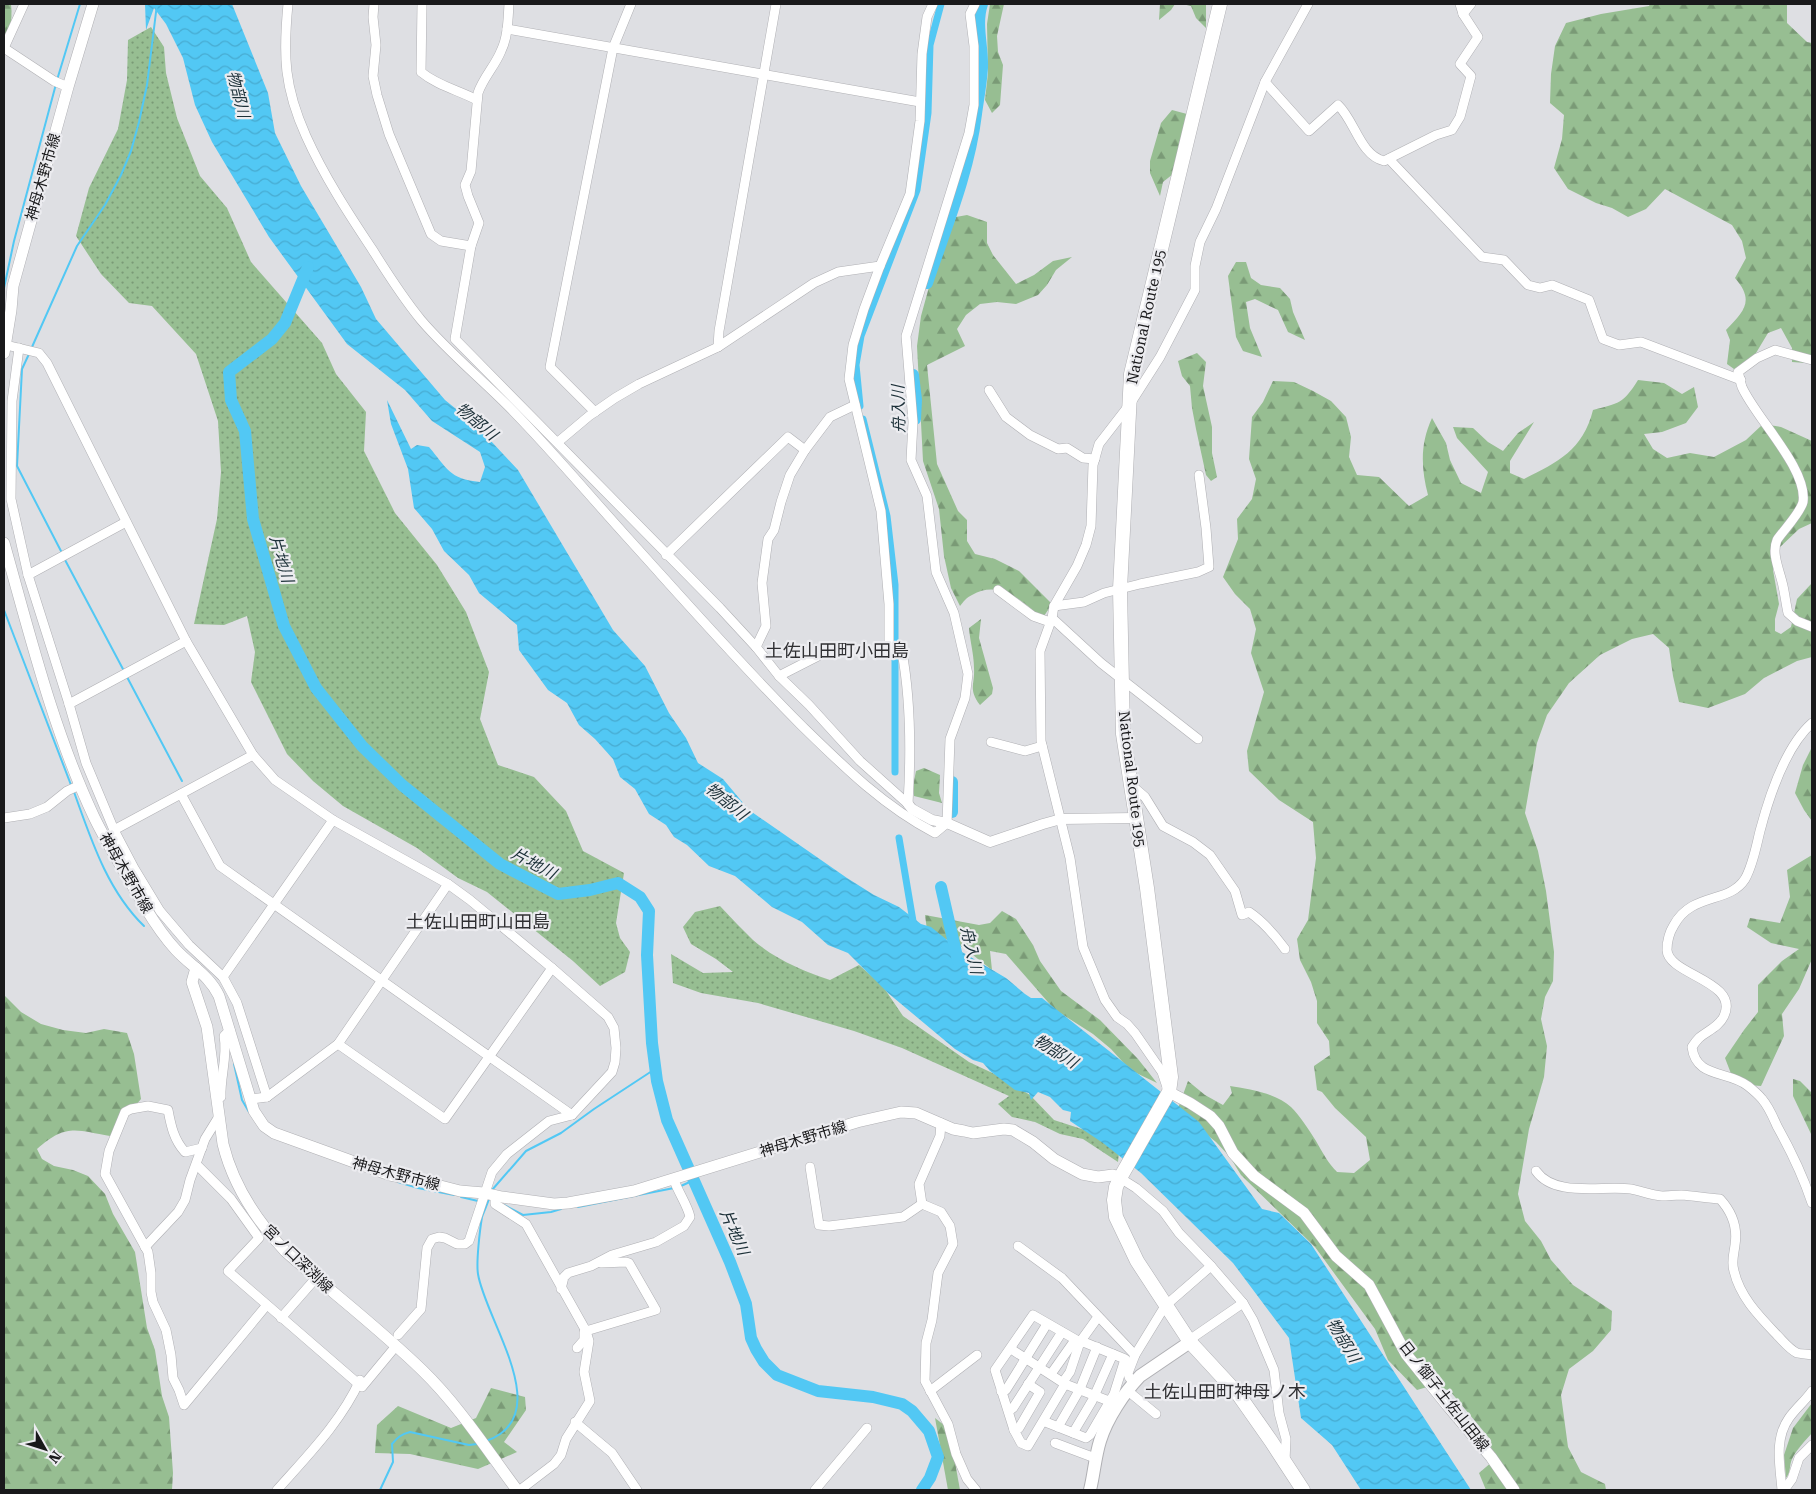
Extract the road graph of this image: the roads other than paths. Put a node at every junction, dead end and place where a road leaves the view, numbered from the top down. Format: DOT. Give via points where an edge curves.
graph roads {
  1 [pos="24,4"];
  2 [pos="93,4"];
  3 [pos="288,4"];
  4 [pos="374,4"];
  5 [pos="422,4"];
  6 [pos="509,4"];
  7 [pos="631,4"];
  8 [pos="776,4"];
  9 [pos="933,4"];
  10 [pos="974,4"];
  11 [pos="1220,4"];
  12 [pos="1308,4"];
  13 [pos="1460,4"];
  14 [pos="1471,4"];
  15 [pos="1463,14"];
  16 [pos="507,29"];
  17 [pos="4,48"];
  18 [pos="613,48"];
  19 [pos="764,74"];
  20 [pos="1265,82"];
  21 [pos="68,87"];
  22 [pos="477,100"];
  23 [pos="920,102"];
  24 [pos="1389,159"];
  25 [pos="471,246"];
  26 [pos="880,266"];
  27 [pos="6,324"];
  28 [pos="19,348"];
  29 [pos="718,348"];
  30 [pos="5,349"];
  31 [pos="1812,360"];
  32 [pos="1740,380"];
  33 [pos="989,390"];
  34 [pos="1130,404"];
  35 [pos="855,405"];
  36 [pos="594,412"];
  37 [pos="558,442"];
  38 [pos="806,450"];
  39 [pos="1094,460"];
  40 [pos="1198,475"];
  41 [pos="126,522"];
  42 [pos="4,543"];
  43 [pos="666,554"];
  44 [pos="28,575"];
  45 [pos="998,590"];
  46 [pos="1120,590"];
  47 [pos="1054,606"];
  48 [pos="1051,620"];
  49 [pos="1812,627"];
  50 [pos="186,641"];
  51 [pos="756,647"];
  52 [pos="824,653"];
  53 [pos="779,676"];
  54 [pos="1121,679"];
  55 [pos="69,704"];
  56 [pos="1812,723"];
  57 [pos="1198,739"];
  58 [pos="991,742"];
  59 [pos="1042,746"];
  60 [pos="253,755"];
  61 [pos="1130,784"];
  62 [pos="78,786"];
  63 [pos="182,794"];
  64 [pos="908,804"];
  65 [pos="4,818"];
  66 [pos="1136,818"];
  67 [pos="1061,819"];
  68 [pos="332,820"];
  69 [pos="947,823"];
  70 [pos="114,830"];
  71 [pos="448,884"];
  72 [pos="274,904"];
  73 [pos="1285,949"];
  74 [pos="196,968"];
  75 [pos="552,968"];
  76 [pos="223,977"];
  77 [pos="382,979"];
  78 [pos="231,1035"];
  79 [pos="338,1044"];
  80 [pos="490,1057"];
  81 [pos="1167,1096"];
  82 [pos="267,1097"];
  83 [pos="250,1099"];
  84 [pos="572,1114"];
  85 [pos="218,1118"];
  86 [pos="934,1120"];
  87 [pos="202,1148"];
  88 [pos="196,1165"];
  89 [pos="810,1167"];
  90 [pos="1536,1171"];
  91 [pos="1123,1174"];
  92 [pos="675,1180"];
  93 [pos="489,1197"];
  94 [pos="1812,1203"];
  95 [pos="922,1204"];
  96 [pos="1018,1246"];
  97 [pos="145,1248"];
  98 [pos="598,1262"];
  99 [pos="550,1266"];
  100 [pos="1212,1266"];
  101 [pos="577,1273"];
  102 [pos="316,1278"];
  103 [pos="562,1289"];
  104 [pos="1243,1303"];
  105 [pos="266,1306"];
  106 [pos="1165,1306"];
  107 [pos="1098,1317"];
  108 [pos="281,1318"];
  109 [pos="1048,1324"];
  110 [pos="586,1331"];
  111 [pos="1062,1332"];
  112 [pos="1078,1341"];
  113 [pos="394,1342"];
  114 [pos="1190,1342"];
  115 [pos="577,1348"];
  116 [pos="1097,1348"];
  117 [pos="1011,1349"];
  118 [pos="1113,1354"];
  119 [pos="977,1355"];
  120 [pos="1135,1355"];
  121 [pos="1812,1355"];
  122 [pos="1025,1358"];
  123 [pos="1038,1366"];
  124 [pos="1051,1374"];
  125 [pos="1064,1383"];
  126 [pos="1028,1384"];
  127 [pos="358,1385"];
  128 [pos="1131,1387"];
  129 [pos="1080,1390"];
  130 [pos="930,1391"];
  131 [pos="1001,1391"];
  132 [pos="1812,1391"];
  133 [pos="1094,1395"];
  134 [pos="1114,1403"];
  135 [pos="1009,1411"];
  136 [pos="1156,1414"];
  137 [pos="1043,1421"];
  138 [pos="576,1422"];
  139 [pos="1058,1427"];
  140 [pos="867,1428"];
  141 [pos="1014,1430"];
  142 [pos="1073,1432"];
  143 [pos="1055,1443"];
  144 [pos="1812,1445"];
  145 [pos="1095,1458"];
  146 [pos="1285,1462"];
  147 [pos="277,1490"];
  148 [pos="519,1490"];
  149 [pos="637,1490"];
  150 [pos="816,1490"];
  151 [pos="976,1490"];
  152 [pos="1090,1490"];
  153 [pos="1303,1490"];
  154 [pos="1514,1490"];
  155 [pos="1783,1490"];
  1 -- 17 [label="street"];
  2 -- 21 [label="main road, 神母木野市線"];
  3 -- 69 [label="street" via="284,43 287,78 306,136 322,169 360,230 421,320 513,412 731,652 831,754 867,788 913,822 935,833"];
  4 -- 25 [label="street" via="376,45 373,76 389,134 431,234 441,241"];
  5 -- 22 [label="street" via="421,72 432,82"];
  6 -- 16 [label="street"];
  7 -- 18 [label="street"];
  8 -- 19 [label="street"];
  9 -- 23 [label="street" via="927,17 922,54"];
  10 -- 69 [label="street" via="970,14 974,46 974,104 969,134 906,336 913,422 911,460 927,496 936,572 954,614 968,674 965,698 950,739"];
  11 -- 34 [label="highway, National Route 195" via="1131,374"];
  12 -- 20 [label="street"];
  13 -- 15 [label="street"];
  14 -- 15 [label="street"];
  15 -- 24 [label="street" via="1478,37 1460,64 1470,76 1460,117 1452,130"];
  16 -- 18 [label="street"];
  16 -- 22 [label="street" via="501,52 481,84"];
  17 -- 21 [label="street"];
  18 -- 19 [label="street"];
  18 -- 36 [label="street" via="550,367"];
  19 -- 23 [label="street"];
  19 -- 29 [label="street"];
  20 -- 24 [label="street" via="1309,131 1338,105 1372,156 1384,161"];
  20 -- 34 [label="street" via="1216,210 1200,242 1195,290"];
  21 -- 27 [label="main road, 神母木野市線" via="13,286"];
  22 -- 25 [label="street" via="471,171 465,185 479,223"];
  23 -- 26 [label="street" via="910,194"];
  24 -- 32 [label="street" via="1482,257 1504,260 1528,285 1540,288 1552,285 1589,300 1602,338 1619,345 1640,342"];
  25 -- 37 [label="street" via="455,339"];
  26 -- 29 [label="street" via="838,272 814,282"];
  26 -- 35 [label="street" via="853,345 849,379"];
  27 -- 30 [label="main road, 神母木野市線"];
  28 -- 30 [label="street"];
  28 -- 41 [label="street" via="38,353 47,363"];
  28 -- 44 [label="street" via="12,401 11,499"];
  29 -- 36 [label="street" via="639,384"];
  31 -- 32 [label="street" via="1775,350 1738,372"];
  32 -- 49 [label="street" via="1800,479 1803,503 1777,540 1774,553 1788,613"];
  33 -- 39 [label="street" via="1006,417 1030,434 1058,449 1067,448 1082,458"];
  34 -- 39 [label="street" via="1099,444"];
  34 -- 46 [label="highway, National Route 195"];
  35 -- 38 [label="street" via="830,417"];
  35 -- 64 [label="street" via="881,511 889,604 889,652 902,652 906,676 910,764"];
  36 -- 37 [label="street"];
  37 -- 43 [label="street"];
  38 -- 43 [label="street" via="788,437"];
  38 -- 51 [label="street" via="790,475 774,530 768,539 762,584 766,626"];
  39 -- 47 [label="street" via="1091,526 1077,566"];
  40 -- 46 [label="street" via="1209,567"];
  41 -- 44 [label="street"];
  41 -- 50 [label="street"];
  42 -- 62 [label="main road, 神母木野市線"];
  43 -- 51 [label="street"];
  44 -- 55 [label="street"];
  45 -- 48 [label="street" via="1033,616"];
  46 -- 47 [label="street" via="1084,602"];
  46 -- 54 [label="highway, National Route 195"];
  47 -- 48 [label="street"];
  48 -- 54 [label="street"];
  48 -- 59 [label="street" via="1040,651"];
  50 -- 55 [label="street"];
  50 -- 60 [label="street"];
  51 -- 53 [label="street"];
  52 -- 53 [label="street"];
  53 -- 64 [label="street" via="860,761"];
  54 -- 57 [label="street"];
  54 -- 61 [label="highway, National Route 195" via="1123,734"];
  55 -- 70 [label="street" via="86,762"];
  56 -- 94 [label="street" via="1793,746 1776,782 1744,880 1729,893 1694,904 1677,918 1668,935 1667,952 1670,959 1707,981 1724,999 1724,1016 1692,1047 1693,1057 1702,1068 1745,1084 1760,1096 1796,1160"];
  58 -- 59 [label="street" via="1025,752"];
  59 -- 67 [label="street"];
  60 -- 63 [label="street"];
  60 -- 68 [label="street" via="275,780"];
  61 -- 66 [label="highway, National Route 195"];
  61 -- 73 [label="street" via="1145,797 1163,826 1210,855 1235,891 1242,915 1249,912 1259,919"];
  62 -- 65 [label="street" via="47,807 30,814"];
  62 -- 74 [label="main road, 神母木野市線" via="152,918 175,950"];
  63 -- 70 [label="street"];
  63 -- 72 [label="street" via="220,866"];
  64 -- 69 [label="street" via="932,820"];
  66 -- 67 [label="street"];
  66 -- 81 [label="highway, National Route 195" via="1170,1057"];
  67 -- 69 [label="street" via="990,842"];
  67 -- 81 [label="street" via="1083,947 1105,1000 1117,1017 1135,1033 1162,1072"];
  68 -- 71 [label="street"];
  68 -- 72 [label="street"];
  70 -- 76 [label="street" via="160,911"];
  71 -- 75 [label="street"];
  71 -- 77 [label="street"];
  72 -- 76 [label="street"];
  72 -- 77 [label="street"];
  74 -- 78 [label="main road, 神母木野市線" via="214,985"];
  74 -- 85 [label="main road, 宮ノ口深渕線" via="192,982 207,1027"];
  75 -- 80 [label="street"];
  75 -- 84 [label="street" via="604,1013 614,1028 616,1048 612,1072"];
  76 -- 82 [label="street" via="238,1004"];
  77 -- 79 [label="street"];
  77 -- 80 [label="street"];
  78 -- 83 [label="main road, 神母木野市線"];
  78 -- 85 [label="street" via="224,1036 226,1044"];
  79 -- 80 [label="street" via="445,1119"];
  79 -- 82 [label="street"];
  80 -- 84 [label="street"];
  81 -- 91 [label="highway, National Route 195"];
  81 -- 154 [label="main road, 日ノ御子土佐山田線" via="1210,1116 1233,1153 1254,1176 1304,1212 1336,1256 1369,1285 1406,1354 1491,1456"];
  82 -- 83 [label="street"];
  83 -- 93 [label="main road, 神母木野市線" via="260,1120 281,1137 382,1173"];
  84 -- 93 [label="street" via="549,1121 507,1154 492,1172"];
  85 -- 87 [label="street"];
  85 -- 102 [label="main road, 宮ノ口深渕線" via="226,1158 248,1206 269,1234"];
  86 -- 91 [label="main road, 神母木野市線" via="973,1133 1013,1130 1082,1174 1098,1177"];
  86 -- 92 [label="main road, 神母木野市線" via="916,1113 901,1112 857,1122 704,1168"];
  86 -- 95 [label="street" via="940,1136 919,1184"];
  87 -- 88 [label="street"];
  87 -- 97 [label="street" via="185,1152 174,1135 168,1110 148,1106 125,1112 105,1174"];
  88 -- 97 [label="street" via="178,1212"];
  88 -- 105 [label="street" via="230,1199 259,1238 228,1271"];
  89 -- 95 [label="street" via="819,1225 903,1217"];
  90 -- 121 [label="street" via="1549,1183 1563,1187 1630,1189 1661,1196 1720,1199 1734,1222 1733,1271 1742,1293 1754,1311 1788,1346 1797,1353"];
  91 -- 100 [label="street" via="1163,1211 1179,1233"];
  91 -- 106 [label="highway, National Route 195" via="1116,1187 1116,1217 1137,1261"];
  92 -- 93 [label="main road, 神母木野市線" via="568,1203"];
  92 -- 98 [label="street" via="690,1217 684,1226 656,1242"];
  93 -- 99 [label="street" via="526,1224"];
  93 -- 113 [label="street" via="470,1241 457,1244 439,1237 432,1239 426,1248 421,1309"];
  95 -- 130 [label="street" via="941,1212 950,1226 953,1244 938,1273 926,1343 925,1381"];
  96 -- 107 [label="street" via="1062,1278"];
  97 -- 105 [label="street" via="150,1261 153,1302 166,1330 173,1378 184,1405"];
  98 -- 101 [label="street"];
  98 -- 110 [label="street" via="629,1263 656,1310"];
  99 -- 101 [label="street"];
  99 -- 103 [label="street"];
  100 -- 104 [label="street"];
  100 -- 106 [label="street"];
  101 -- 103 [label="street" via="568,1273 564,1277"];
  102 -- 108 [label="street"];
  102 -- 113 [label="main road, 宮ノ口深渕線"];
  103 -- 110 [label="street"];
  104 -- 114 [label="street"];
  104 -- 146 [label="street" via="1274,1370 1286,1439"];
  105 -- 108 [label="street"];
  106 -- 114 [label="highway, National Route 195"];
  106 -- 120 [label="street"];
  107 -- 112 [label="street"];
  107 -- 120 [label="street"];
  108 -- 127 [label="street"];
  109 -- 111 [label="street"];
  109 -- 117 [label="street" via="1033,1316"];
  109 -- 122 [label="street"];
  110 -- 115 [label="street"];
  110 -- 138 [label="street" via="589,1341 584,1372 590,1401"];
  111 -- 112 [label="street"];
  111 -- 123 [label="street"];
  112 -- 116 [label="street"];
  112 -- 124 [label="street"];
  112 -- 125 [label="street"];
  113 -- 127 [label="street" via="362,1387"];
  113 -- 148 [label="main road, 宮ノ口深渕線" via="442,1392"];
  114 -- 128 [label="main road" via="1140,1376"];
  114 -- 146 [label="highway, National Route 195" via="1238,1394"];
  116 -- 118 [label="street"];
  116 -- 129 [label="street"];
  117 -- 122 [label="street"];
  117 -- 131 [label="street" via="995,1370"];
  118 -- 133 [label="street"];
  118 -- 134 [label="street" via="1126,1359"];
  119 -- 130 [label="street"];
  120 -- 128 [label="street" via="1128,1373"];
  122 -- 123 [label="street"];
  122 -- 131 [label="street" via="1006,1390"];
  123 -- 124 [label="street"];
  123 -- 126 [label="street"];
  124 -- 125 [label="street"];
  125 -- 129 [label="street"];
  125 -- 137 [label="street"];
  126 -- 135 [label="street"];
  126 -- 141 [label="street" via="1040,1392"];
  127 -- 147 [label="street" via="341,1414"];
  128 -- 134 [label="main road"];
  128 -- 136 [label="street"];
  129 -- 133 [label="street"];
  129 -- 139 [label="street"];
  130 -- 151 [label="street" via="948,1424 967,1479"];
  131 -- 135 [label="street"];
  132 -- 155 [label="street" via="1782,1429 1779,1449"];
  133 -- 134 [label="street"];
  133 -- 142 [label="street"];
  134 -- 142 [label="street" via="1086,1438"];
  134 -- 145 [label="main road"];
  135 -- 141 [label="street"];
  137 -- 139 [label="street"];
  137 -- 141 [label="street" via="1028,1446 1021,1443"];
  138 -- 148 [label="street" via="558,1459"];
  138 -- 149 [label="street" via="612,1453"];
  139 -- 142 [label="street"];
  140 -- 150 [label="street"];
  143 -- 145 [label="street"];
  144 -- 155 [label="street" via="1800,1458 1792,1479"];
  145 -- 152 [label="main road"];
  146 -- 153 [label="highway, National Route 195"];
}
